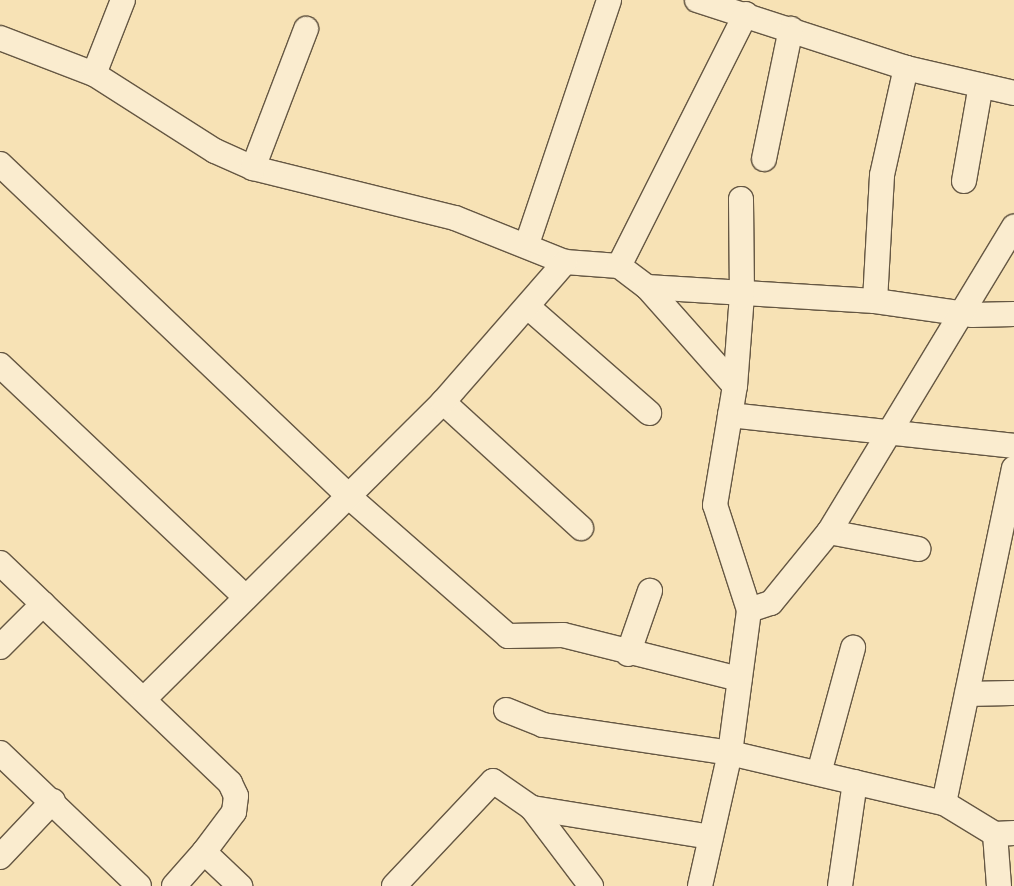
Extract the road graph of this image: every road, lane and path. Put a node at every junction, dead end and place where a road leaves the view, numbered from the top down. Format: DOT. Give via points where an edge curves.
graph roads {
  1 [pos="123,0"];
  2 [pos="610,0"];
  3 [pos="697,0"];
  4 [pos="746,14"];
  5 [pos="306,29"];
  6 [pos="791,29"];
  7 [pos="0,38"];
  8 [pos="906,68"];
  9 [pos="94,74"];
  10 [pos="981,85"];
  11 [pos="1014,93"];
  12 [pos="764,159"];
  13 [pos="0,164"];
  14 [pos="253,168"];
  15 [pos="964,180"];
  16 [pos="741,199"];
  17 [pos="1014,227"];
  18 [pos="527,244"];
  19 [pos="565,262"];
  20 [pos="619,266"];
  21 [pos="647,287"];
  22 [pos="742,296"];
  23 [pos="875,301"];
  24 [pos="528,307"];
  25 [pos="964,314"];
  26 [pos="1014,314"];
  27 [pos="0,365"];
  28 [pos="735,386"];
  29 [pos="443,402"];
  30 [pos="649,413"];
  31 [pos="730,415"];
  32 [pos="888,430"];
  33 [pos="1014,446"];
  34 [pos="1014,468"];
  35 [pos="348,495"];
  36 [pos="581,528"];
  37 [pos="829,532"];
  38 [pos="918,548"];
  39 [pos="0,563"];
  40 [pos="650,591"];
  41 [pos="244,596"];
  42 [pos="43,604"];
  43 [pos="749,610"];
  44 [pos="0,647"];
  45 [pos="853,648"];
  46 [pos="628,654"];
  47 [pos="740,679"];
  48 [pos="1014,693"];
  49 [pos="966,694"];
  50 [pos="144,699"];
  51 [pos="506,710"];
  52 [pos="0,753"];
  53 [pos="730,753"];
  54 [pos="819,774"];
  55 [pos="855,782"];
  56 [pos="53,801"];
  57 [pos="944,802"];
  58 [pos="532,808"];
  59 [pos="1005,834"];
  60 [pos="711,836"];
  61 [pos="204,852"];
  62 [pos="0,857"];
  63 [pos="408,882"];
  64 [pos="139,886"];
  65 [pos="174,886"];
  66 [pos="240,886"];
  67 [pos="591,886"];
  68 [pos="700,886"];
  69 [pos="840,886"];
  70 [pos="999,886"];
  1 -- 9 [label="street"];
  2 -- 18 [label="street"];
  3 -- 4 [label="street"];
  4 -- 6 [label="street"];
  4 -- 20 [label="street"];
  5 -- 14 [label="street"];
  6 -- 8 [label="street"];
  6 -- 12 [label="street"];
  7 -- 9 [label="street"];
  8 -- 10 [label="street"];
  8 -- 23 [label="street" via="882,175"];
  9 -- 14 [label="street" via="215,150"];
  10 -- 11 [label="street"];
  10 -- 15 [label="street"];
  13 -- 35 [label="street"];
  14 -- 18 [label="street" via="455,218"];
  16 -- 22 [label="street"];
  17 -- 25 [label="street"];
  18 -- 19 [label="street"];
  19 -- 20 [label="street"];
  19 -- 24 [label="street"];
  20 -- 21 [label="street"];
  21 -- 22 [label="street"];
  21 -- 28 [label="street"];
  22 -- 23 [label="street"];
  22 -- 28 [label="street"];
  23 -- 25 [label="street"];
  24 -- 29 [label="street"];
  24 -- 30 [label="street"];
  25 -- 26 [label="street"];
  25 -- 32 [label="street"];
  27 -- 41 [label="street"];
  28 -- 31 [label="street"];
  29 -- 35 [label="street"];
  29 -- 36 [label="street"];
  31 -- 32 [label="street"];
  31 -- 43 [label="street" via="715,505"];
  32 -- 33 [label="street"];
  32 -- 37 [label="street"];
  34 -- 49 [label="street"];
  35 -- 41 [label="street"];
  35 -- 46 [label="street" via="508,636 563,635"];
  37 -- 38 [label="street"];
  37 -- 43 [label="street" via="771,603"];
  39 -- 42 [label="street"];
  40 -- 46 [label="street"];
  41 -- 50 [label="street"];
  42 -- 44 [label="street"];
  42 -- 50 [label="street"];
  43 -- 47 [label="street"];
  45 -- 54 [label="street"];
  46 -- 47 [label="street"];
  47 -- 53 [label="street"];
  48 -- 49 [label="street"];
  49 -- 57 [label="street"];
  50 -- 61 [label="street" via="230,783 236,796 234,812"];
  51 -- 53 [label="street" via="543,726"];
  52 -- 56 [label="street"];
  53 -- 54 [label="street"];
  53 -- 60 [label="street"];
  54 -- 55 [label="street"];
  55 -- 57 [label="street"];
  55 -- 69 [label="street"];
  56 -- 62 [label="street"];
  56 -- 64 [label="street"];
  57 -- 59 [label="street"];
  58 -- 60 [label="street"];
  58 -- 63 [label="street" via="493,781"];
  58 -- 67 [label="street"];
  59 -- 70 [label="street"];
  60 -- 68 [label="street"];
  61 -- 65 [label="street"];
  61 -- 66 [label="street"];
}
